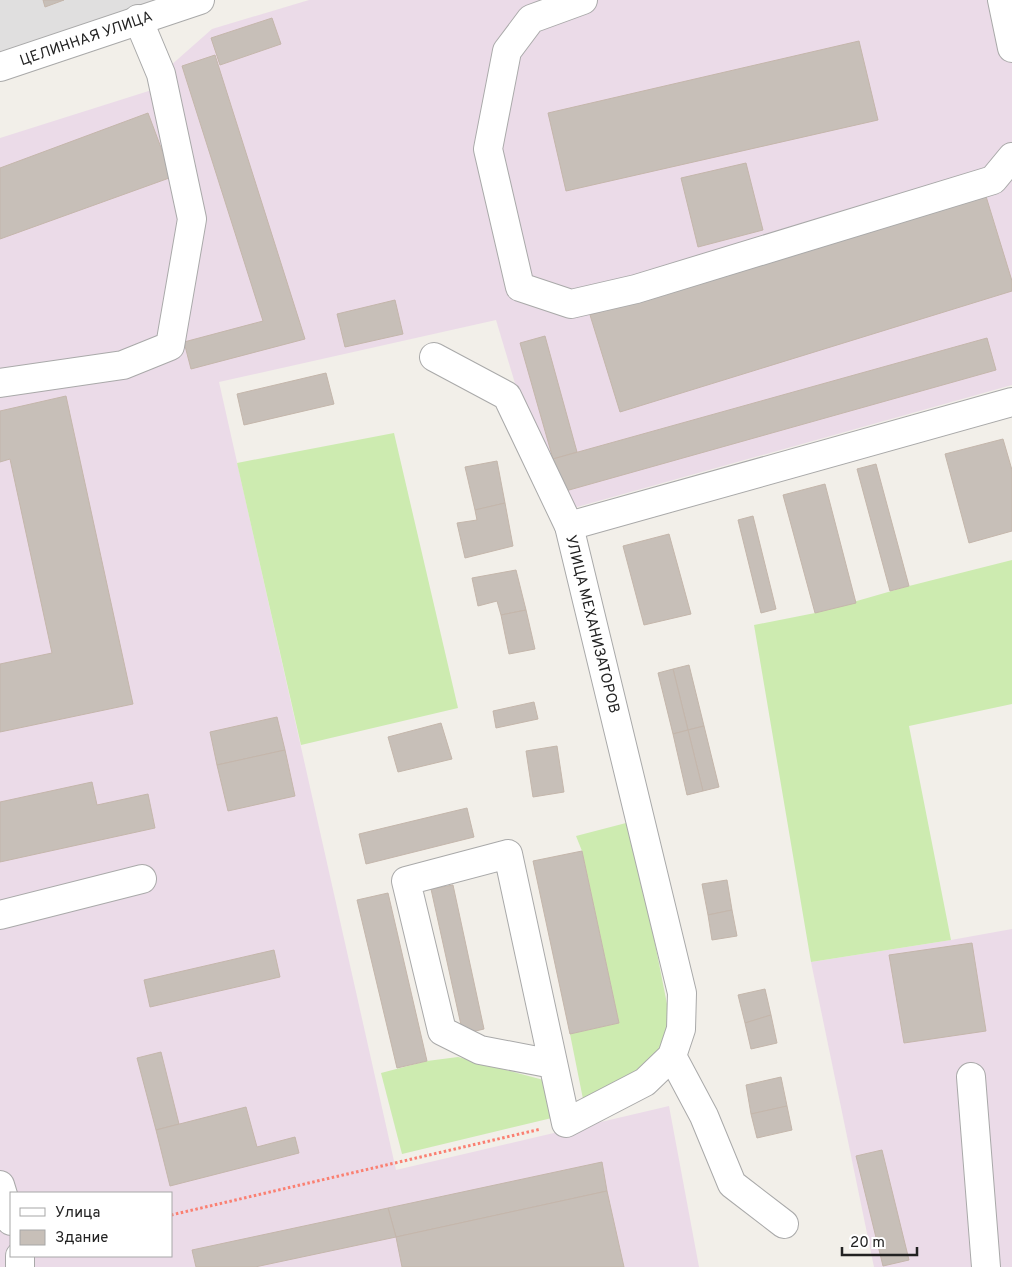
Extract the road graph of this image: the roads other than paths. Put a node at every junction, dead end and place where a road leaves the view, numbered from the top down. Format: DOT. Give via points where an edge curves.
graph roads {
  1 [pos="200,0"];
  2 [pos="583,0"];
  3 [pos="1002,0"];
  4 [pos="138,19"];
  5 [pos="1012,48"];
  6 [pos="0,67"];
  7 [pos="1012,157"];
  8 [pos="434,357"];
  9 [pos="0,383"];
  10 [pos="1012,402"];
  11 [pos="569,526"];
  12 [pos="142,879"];
  13 [pos="0,915"];
  14 [pos="672,1056"];
  15 [pos="554,1064"];
  16 [pos="971,1077"];
  17 [pos="0,1185"];
  18 [pos="10,1218"];
  19 [pos="784,1224"];
  20 [pos="986,1267"];
  1 -- 4 [label="street, ЦЕЛИННАЯ УЛИЦА"];
  2 -- 7 [label="street" via="531,19 507,51 488,149 520,287 571,304 636,289 993,180"];
  3 -- 5 [label="street"];
  4 -- 6 [label="street, ЦЕЛИННАЯ УЛИЦА"];
  4 -- 9 [label="street" via="161,74 192,219 170,346 123,365"];
  8 -- 11 [label="street" via="507,396"];
  10 -- 11 [label="street, УЛИЦА МЕХАНИЗАТОРОВ"];
  11 -- 14 [label="street, УЛИЦА МЕХАНИЗАТОРОВ" via="682,992 681,1028"];
  12 -- 13 [label="street"];
  14 -- 15 [label="street" via="645,1082 566,1123"];
  14 -- 19 [label="street" via="704,1116 732,1184"];
  15 -- 15 [label="street" via="508,854 406,881 442,1031 480,1050"];
  16 -- 20 [label="street"];
  17 -- 18 [label="street"];
}
